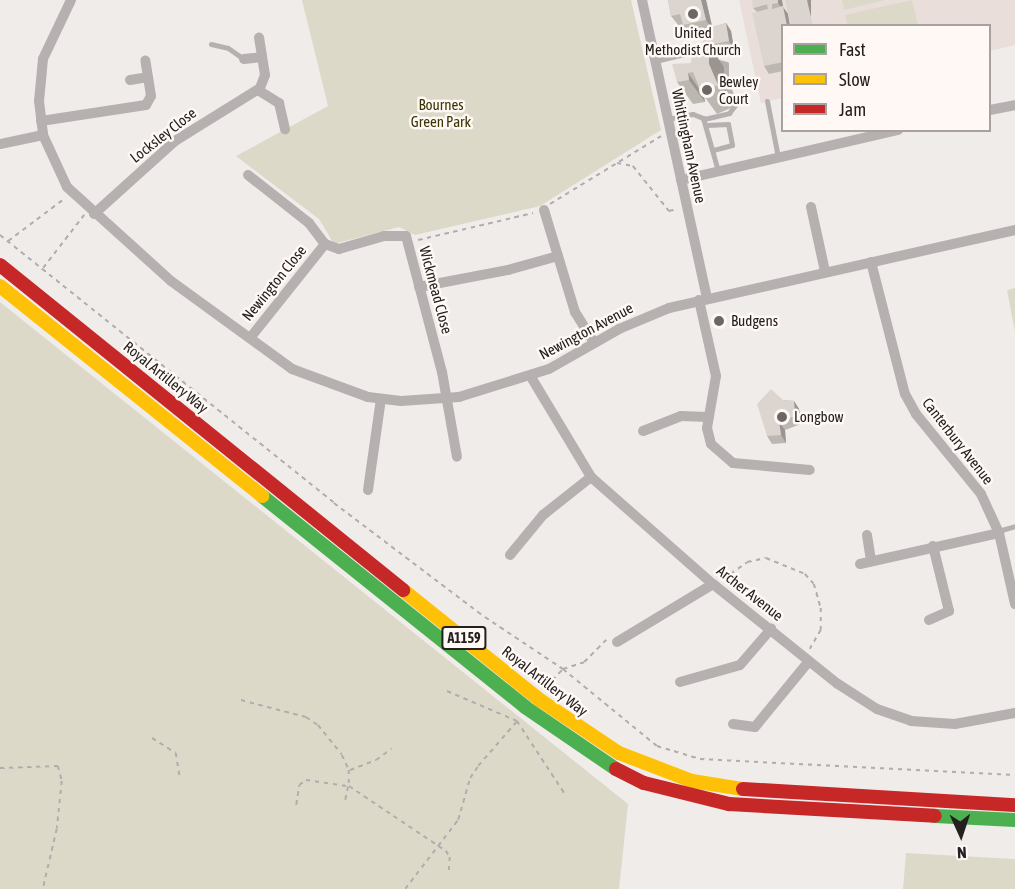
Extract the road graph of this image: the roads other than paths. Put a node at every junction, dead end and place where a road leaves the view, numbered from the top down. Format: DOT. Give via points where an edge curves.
graph roads {
  1 [pos="71,0"];
  2 [pos="642,0"];
  3 [pos="259,37"];
  4 [pos="211,44"];
  5 [pos="262,57"];
  6 [pos="244,59"];
  7 [pos="146,60"];
  8 [pos="655,61"];
  9 [pos="148,77"];
  10 [pos="130,80"];
  11 [pos="258,90"];
  12 [pos="767,101"];
  13 [pos="1015,105"];
  14 [pos="991,110"];
  15 [pos="667,119"];
  16 [pos="704,119"];
  17 [pos="41,121"];
  18 [pos="707,125"];
  19 [pos="285,129"];
  20 [pos="889,132"];
  21 [pos="43,135"];
  22 [pos="0,144"];
  23 [pos="713,150"];
  24 [pos="778,157"];
  25 [pos="718,171"];
  26 [pos="248,175"];
  27 [pos="681,180"];
  28 [pos="810,207"];
  29 [pos="544,210"];
  30 [pos="92,212"];
  31 [pos="1015,230"];
  32 [pos="325,243"];
  33 [pos="558,256"];
  34 [pos="871,262"];
  35 [pos="0,265"];
  36 [pos="825,271"];
  37 [pos="0,286"];
  38 [pos="419,287"];
  39 [pos="703,299"];
  40 [pos="250,338"];
  41 [pos="594,343"];
  42 [pos="531,376"];
  43 [pos="381,399"];
  44 [pos="448,399"];
  45 [pos="708,417"];
  46 [pos="643,431"];
  47 [pos="457,457"];
  48 [pos="810,470"];
  49 [pos="591,477"];
  50 [pos="368,490"];
  51 [pos="1015,526"];
  52 [pos="999,532"];
  53 [pos="867,535"];
  54 [pos="933,546"];
  55 [pos="510,555"];
  56 [pos="871,560"];
  57 [pos="860,564"];
  58 [pos="715,585"];
  59 [pos="1015,604"];
  60 [pos="929,620"];
  61 [pos="771,629"];
  62 [pos="617,642"];
  63 [pos="806,659"];
  64 [pos="680,682"];
  65 [pos="1015,712"];
  66 [pos="733,724"];
  67 [pos="1015,805"];
  68 [pos="1015,820"];
  1 -- 17 [label="street, Newington Avenue" via="43,59"];
  2 -- 8 [label="street, Whittingham Avenue"];
  3 -- 5 [label="street"];
  4 -- 6 [label="lane" via="228,48"];
  5 -- 6 [label="street"];
  5 -- 11 [label="street" via="264,78"];
  7 -- 9 [label="street"];
  8 -- 15 [label="street, Whittingham Avenue"];
  8 -- 16 [label="lane" via="698,51 712,60 725,62 726,84 736,104 734,109"];
  9 -- 10 [label="street"];
  9 -- 17 [label="street" via="151,96 146,105"];
  11 -- 19 [label="street" via="279,103"];
  11 -- 30 [label="street, Locksley Close" via="175,141"];
  12 -- 24 [label="lane"];
  13 -- 14 [label="street"];
  15 -- 16 [label="lane" via="693,114"];
  15 -- 27 [label="street, Whittingham Avenue"];
  16 -- 18 [label="lane"];
  17 -- 21 [label="street, Newington Avenue"];
  18 -- 23 [label="lane"];
  18 -- 23 [label="lane" via="728,124 732,145"];
  20 -- 24 [label="street"];
  21 -- 22 [label="street"];
  21 -- 30 [label="street, Newington Avenue" via="52,161 72,193"];
  23 -- 25 [label="lane"];
  24 -- 25 [label="street"];
  25 -- 27 [label="street"];
  26 -- 32 [label="street, Newington Close" via="309,223"];
  27 -- 39 [label="street, Whittingham Avenue"];
  28 -- 36 [label="street"];
  29 -- 33 [label="street"];
  30 -- 40 [label="street, Newington Avenue" via="171,281"];
  31 -- 34 [label="street, Newington Avenue"];
  32 -- 38 [label="street, Wickmead Close" via="339,249 399,234 407,242"];
  32 -- 40 [label="street, Newington Close"];
  33 -- 38 [label="street"];
  33 -- 41 [label="street" via="576,312"];
  34 -- 36 [label="street, Newington Avenue"];
  34 -- 52 [label="street, Canterbury Avenue" via="905,394 932,434 971,476"];
  35 -- 67 [label="main road, Royal Artillery Way / A1159" via="540,700 619,753 692,781 754,792"];
  36 -- 39 [label="street, Newington Avenue"];
  37 -- 68 [label="main road, A1159" via="516,700 603,762 644,783 729,804"];
  38 -- 44 [label="street, Wickmead Close"];
  39 -- 41 [label="street, Newington Avenue" via="645,317"];
  39 -- 45 [label="street, Whittingham Avenue" via="716,385"];
  40 -- 43 [label="street, Newington Avenue" via="301,374"];
  41 -- 42 [label="street, Newington Avenue"];
  42 -- 44 [label="street, Newington Avenue"];
  42 -- 49 [label="street, Archer Avenue"];
  43 -- 44 [label="street, Newington Avenue"];
  43 -- 50 [label="street"];
  44 -- 47 [label="street, Wickmead Close"];
  45 -- 46 [label="street" via="681,416"];
  45 -- 48 [label="street" via="711,444 728,460 744,466"];
  49 -- 55 [label="street" via="549,509"];
  49 -- 58 [label="street, Archer Avenue"];
  51 -- 52 [label="lane"];
  52 -- 54 [label="street"];
  52 -- 59 [label="street, Canterbury Avenue"];
  53 -- 56 [label="street"];
  54 -- 56 [label="street"];
  54 -- 60 [label="street" via="949,611"];
  56 -- 57 [label="street"];
  58 -- 61 [label="street, Archer Avenue"];
  58 -- 62 [label="street"];
  61 -- 63 [label="street, Archer Avenue"];
  61 -- 64 [label="street" via="740,665"];
  63 -- 65 [label="street, Archer Avenue" via="876,709 911,721 955,724"];
  63 -- 66 [label="street" via="755,727"];
}
